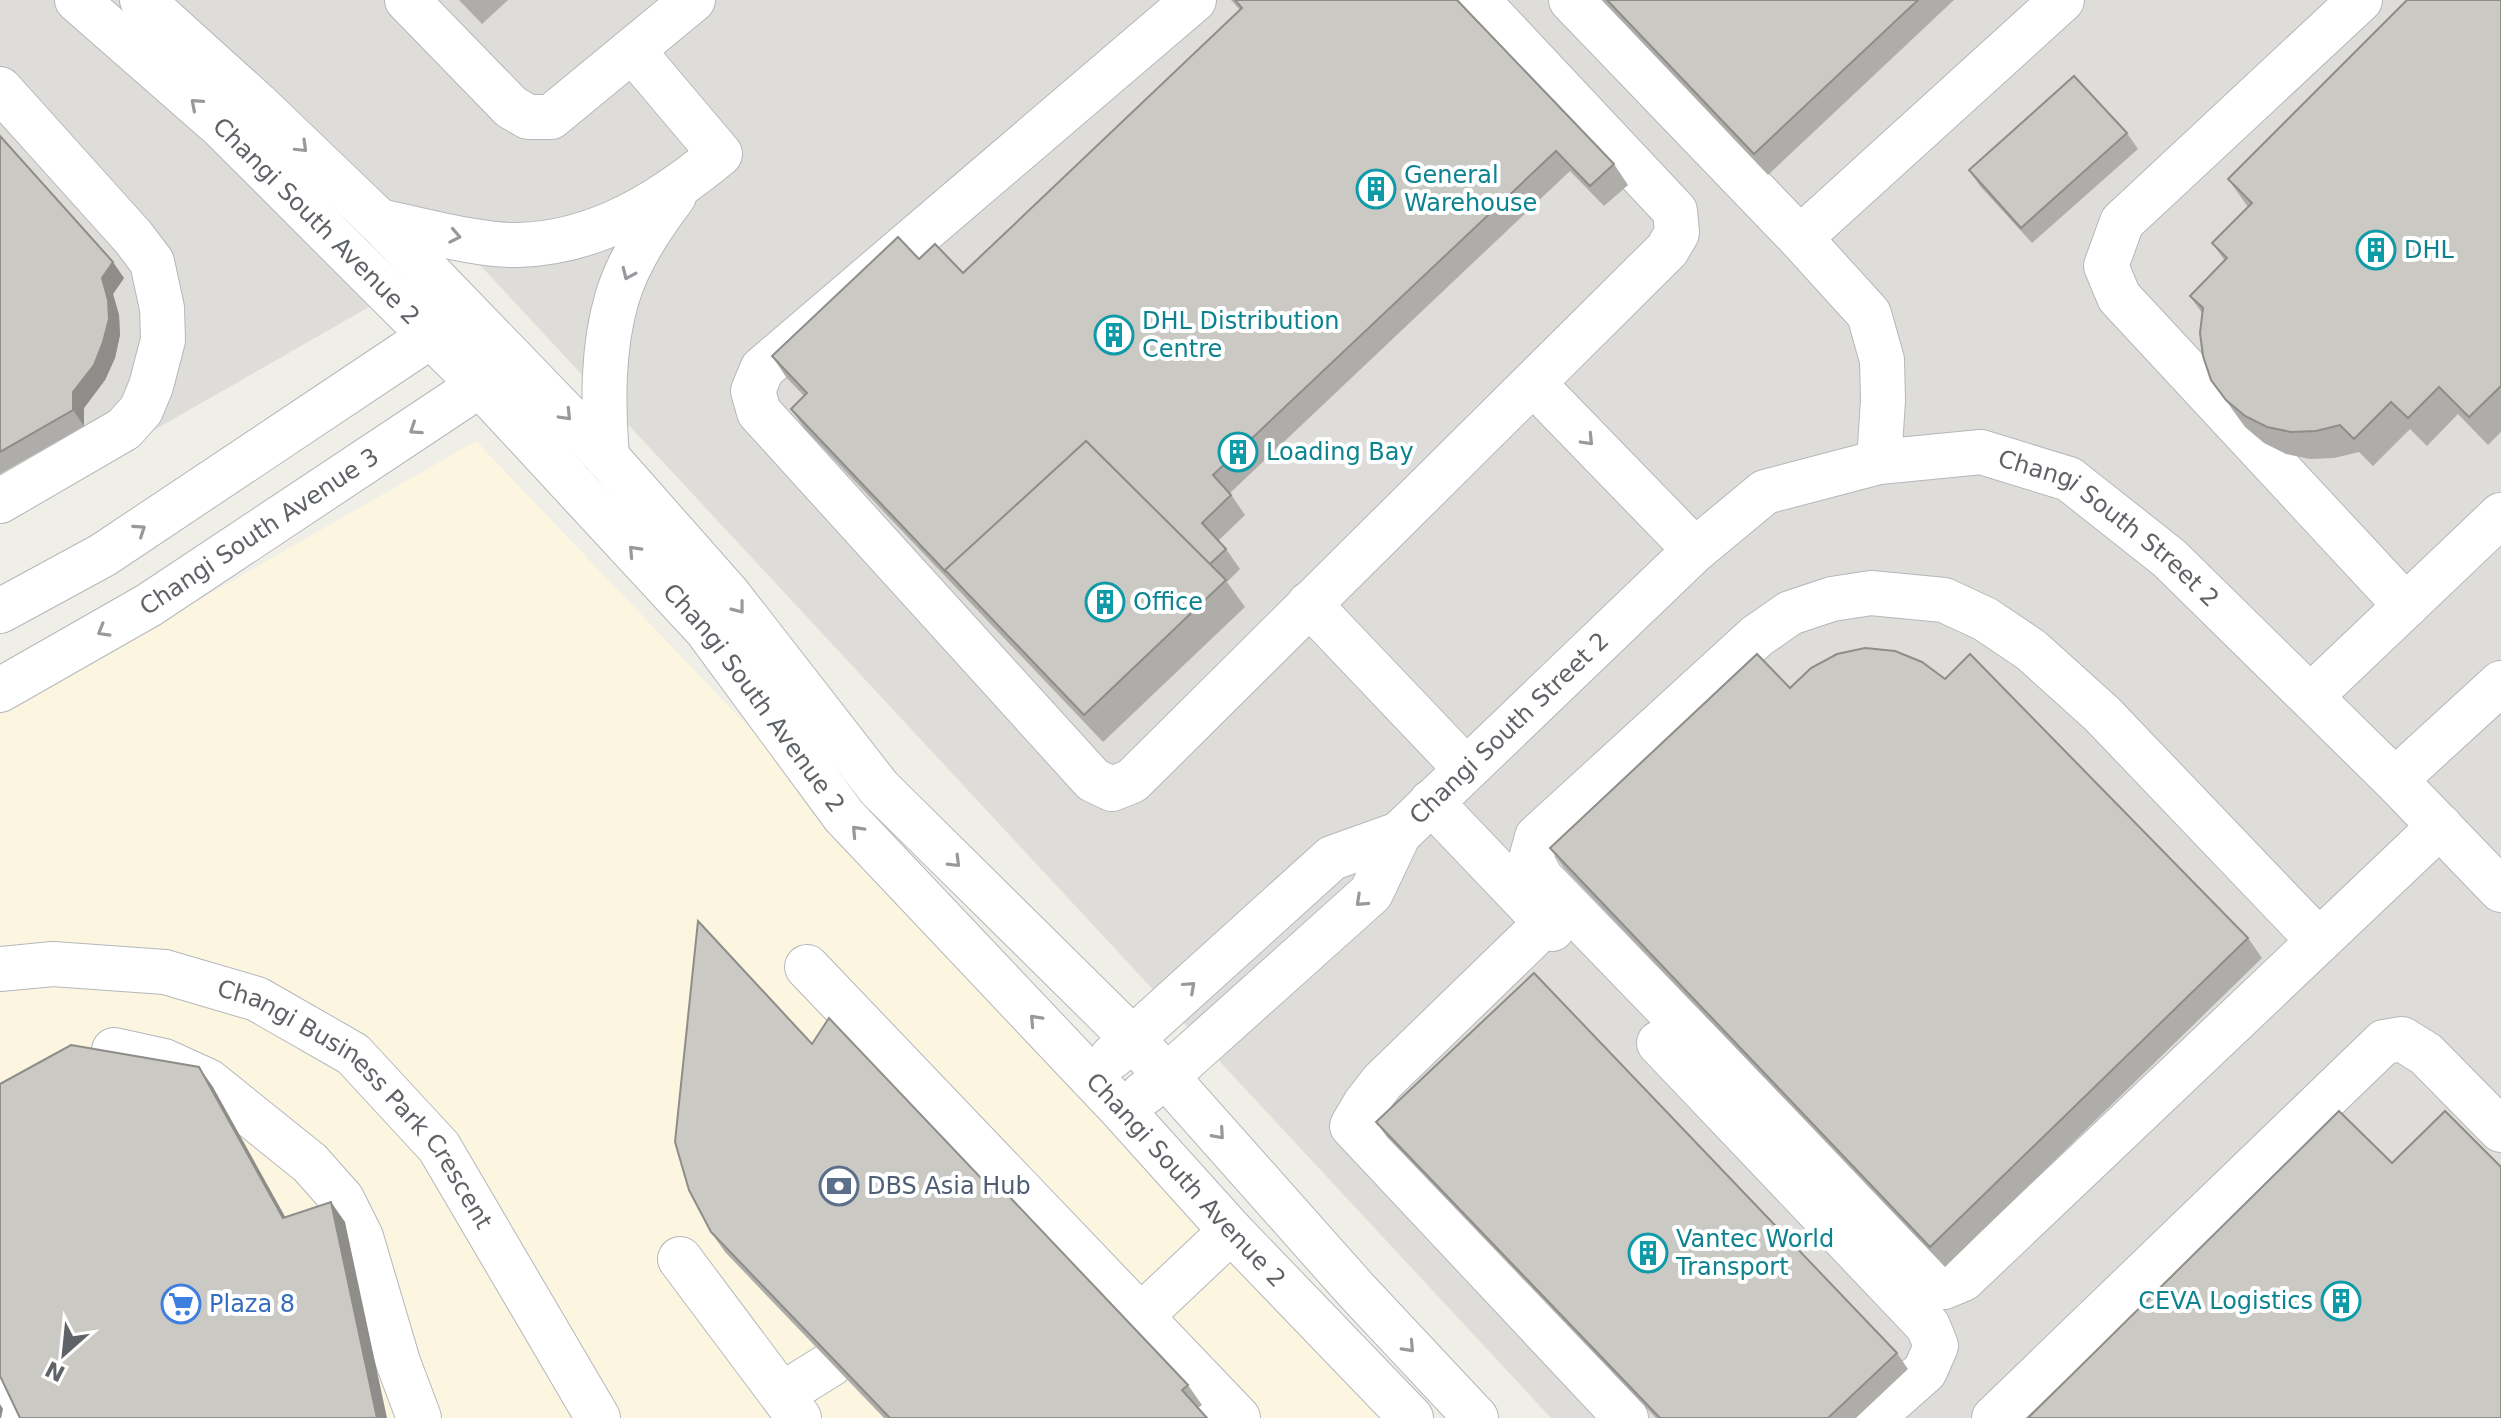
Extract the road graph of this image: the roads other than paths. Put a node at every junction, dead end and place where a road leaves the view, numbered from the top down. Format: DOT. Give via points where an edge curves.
graph roads {
  1 [pos="77,0"];
  2 [pos="142,0"];
  3 [pos="407,0"];
  4 [pos="693,0"];
  5 [pos="1194,0"];
  6 [pos="1477,0"];
  7 [pos="1571,0"];
  8 [pos="2062,0"];
  9 [pos="2360,0"];
  10 [pos="633,51"];
  11 [pos="0,89"];
  12 [pos="683,184"];
  13 [pos="379,221"];
  14 [pos="1800,238"];
  15 [pos="447,323"];
  16 [pos="495,372"];
  17 [pos="1534,384"];
  18 [pos="607,457"];
  19 [pos="1879,462"];
  20 [pos="0,501"];
  21 [pos="2501,515"];
  22 [pos="1695,550"];
  23 [pos="1309,604"];
  24 [pos="2406,606"];
  25 [pos="0,611"];
  26 [pos="2501,683"];
  27 [pos="0,690"];
  28 [pos="2311,696"];
  29 [pos="1466,769"];
  30 [pos="2395,780"];
  31 [pos="1431,802"];
  32 [pos="2440,826"];
  33 [pos="1399,834"];
  34 [pos="2500,887"];
  35 [pos="1546,923"];
  36 [pos="2319,941"];
  37 [pos="807,967"];
  38 [pos="0,969"];
  39 [pos="1133,1039"];
  40 [pos="114,1050"];
  41 [pos="1167,1076"];
  42 [pos="1089,1077"];
  43 [pos="1122,1110"];
  44 [pos="2501,1130"];
  45 [pos="1231,1231"];
  46 [pos="680,1259"];
  47 [pos="1140,1317"];
  48 [pos="831,1364"];
  49 [pos="0,1385"];
  50 [pos="791,1406"];
  51 [pos="584,1410"];
  52 [pos="17,1418"];
  53 [pos="419,1418"];
  54 [pos="1238,1418"];
  55 [pos="1411,1418"];
  56 [pos="1476,1418"];
  57 [pos="1626,1418"];
  58 [pos="1872,1418"];
  59 [pos="1994,1418"];
  15 -- 1 [label="street, Changi South Avenue 2, one-way"];
  2 -- 13 [label="street, Changi South Avenue 2, one-way"];
  3 -- 10 [label="street" via="511,107 528,117 551,117"];
  4 -- 10 [label="street"];
  5 -- 23 [label="street" via="762,369 753,391 759,412 1093,780 1112,789 1132,781"];
  6 -- 17 [label="street" via="1675,211 1677,233 1667,250"];
  7 -- 14 [label="street"];
  8 -- 14 [label="street"];
  9 -- 24 [label="street" via="2122,222 2106,266 2119,297"];
  10 -- 12 [label="street" via="720,154"];
  11 -- 20 [label="street" via="152,262 163,340 141,410 124,429"];
  13 -- 12 [label="street, one-way" via="480,241 553,241 640,212"];
  12 -- 18 [label="street, one-way" via="656,220 617,297 604,372"];
  13 -- 15 [label="street, Changi South Avenue 2"];
  14 -- 19 [label="street" via="1869,314 1882,360"];
  15 -- 16 [label="street, Changi South Avenue 2"];
  25 -- 15 [label="street, one-way" via="103,555"];
  16 -- 18 [label="street, Changi South Avenue 2, one-way"];
  16 -- 27 [label="street, Changi South Avenue 3, one-way" via="149,605"];
  42 -- 16 [label="street, Changi South Avenue 2, one-way" via="844,816 706,629"];
  17 -- 22 [label="street, one-way"];
  17 -- 23 [label="street"];
  18 -- 39 [label="street, Changi South Avenue 2, one-way" via="728,594 879,788"];
  19 -- 22 [label="street, Changi South Street 2" via="1765,492"];
  19 -- 28 [label="street, Changi South Street 2" via="1981,452 2069,479 2169,558"];
  21 -- 24 [label="street"];
  22 -- 29 [label="street, Changi South Street 2"];
  23 -- 29 [label="street"];
  24 -- 28 [label="street"];
  26 -- 30 [label="street"];
  28 -- 30 [label="street, Changi South Street 2"];
  29 -- 31 [label="street, Changi South Street 2"];
  30 -- 32 [label="street, Changi South Street 2"];
  31 -- 33 [label="street, Changi South Street 2"];
  31 -- 35 [label="street"];
  32 -- 34 [label="street, Changi South Street 2"];
  32 -- 36 [label="street"];
  39 -- 33 [label="street, Changi South Street 2, one-way" via="1332,858"];
  33 -- 41 [label="street, Changi South Street 2, one-way" via="1371,893"];
  35 -- 57 [label="street" via="1382,1082 1352,1126"];
  35 -- 58 [label="street" via="1928,1326 1936,1346 1925,1371"];
  36 -- 36 [label="street" via="1963,1279 1944,1287 1925,1275 1541,878 1531,859 1537,837 1757,636 1790,613 1871,593 1944,600 1985,619 2055,671"];
  37 -- 47 [label="street"];
  38 -- 51 [label="street, Changi Business Park Crescent" via="53,964 165,972 257,999 353,1054 439,1147"];
  39 -- 41 [label="street, Changi South Avenue 2"];
  39 -- 42 [label="street, Changi South Street 2"];
  40 -- 53 [label="street" via="164,1061 208,1081 310,1163 342,1199 361,1237"];
  41 -- 43 [label="street, Changi South Street 2"];
  41 -- 56 [label="street, Changi South Avenue 2, one-way"];
  42 -- 43 [label="street, Changi South Avenue 2"];
  43 -- 45 [label="street, Changi South Avenue 2"];
  44 -- 59 [label="street" via="2426,1054 2402,1039 2384,1042"];
  45 -- 47 [label="street"];
  45 -- 55 [label="street, Changi South Avenue 2"];
  46 -- 50 [label="street"];
  47 -- 54 [label="street"];
  48 -- 50 [label="street"];
  49 -- 52 [label="street"];
}
